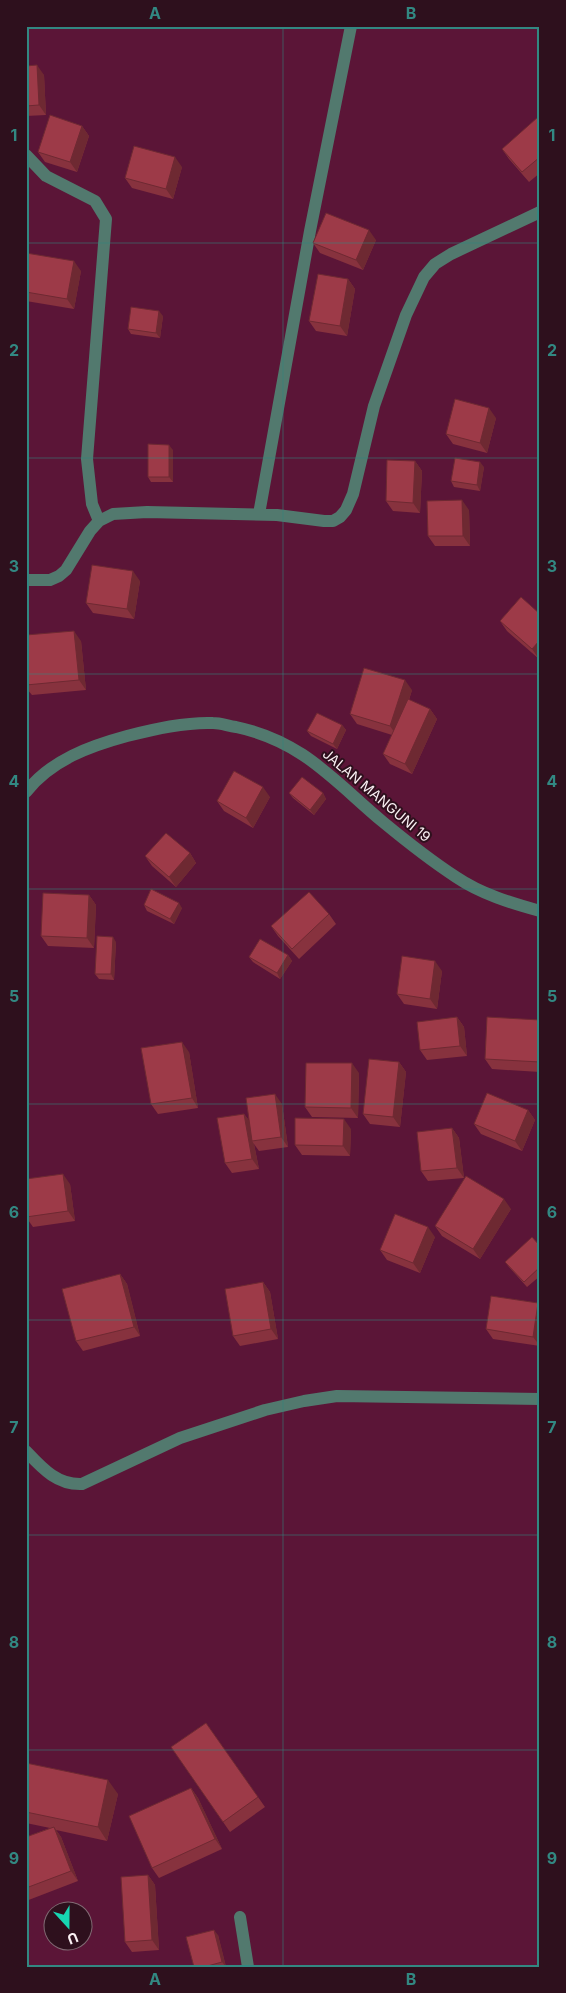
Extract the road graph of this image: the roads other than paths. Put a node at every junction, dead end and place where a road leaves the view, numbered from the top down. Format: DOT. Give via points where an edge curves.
graph roads {
  1 [pos="351,26"];
  2 [pos="26,155"];
  3 [pos="540,212"];
  4 [pos="259,514"];
  5 [pos="99,520"];
  6 [pos="26,580"];
  7 [pos="26,792"];
  8 [pos="540,911"];
  9 [pos="540,1400"];
  10 [pos="26,1451"];
  11 [pos="240,1917"];
  12 [pos="248,1967"];
  1 -- 4 [label="street"];
  2 -- 5 [label="street" via="46,176 95,201 106,218 87,459 92,504"];
  3 -- 4 [label="street" via="451,254 435,264 424,277 406,315 374,406 353,494 340,517 324,521"];
  4 -- 5 [label="street" via="147,512 113,514"];
  5 -- 6 [label="street" via="59,576 50,580"];
  7 -- 8 [label="street, JALAN MANGUNI 19" via="56,764 108,741 146,731 206,723 257,731 283,742 330,774 382,822 457,878 494,896"];
  9 -- 10 [label="street" via="337,1396 304,1401 265,1410 180,1438 82,1484 64,1482 51,1476"];
  11 -- 12 [label="street"];
}
